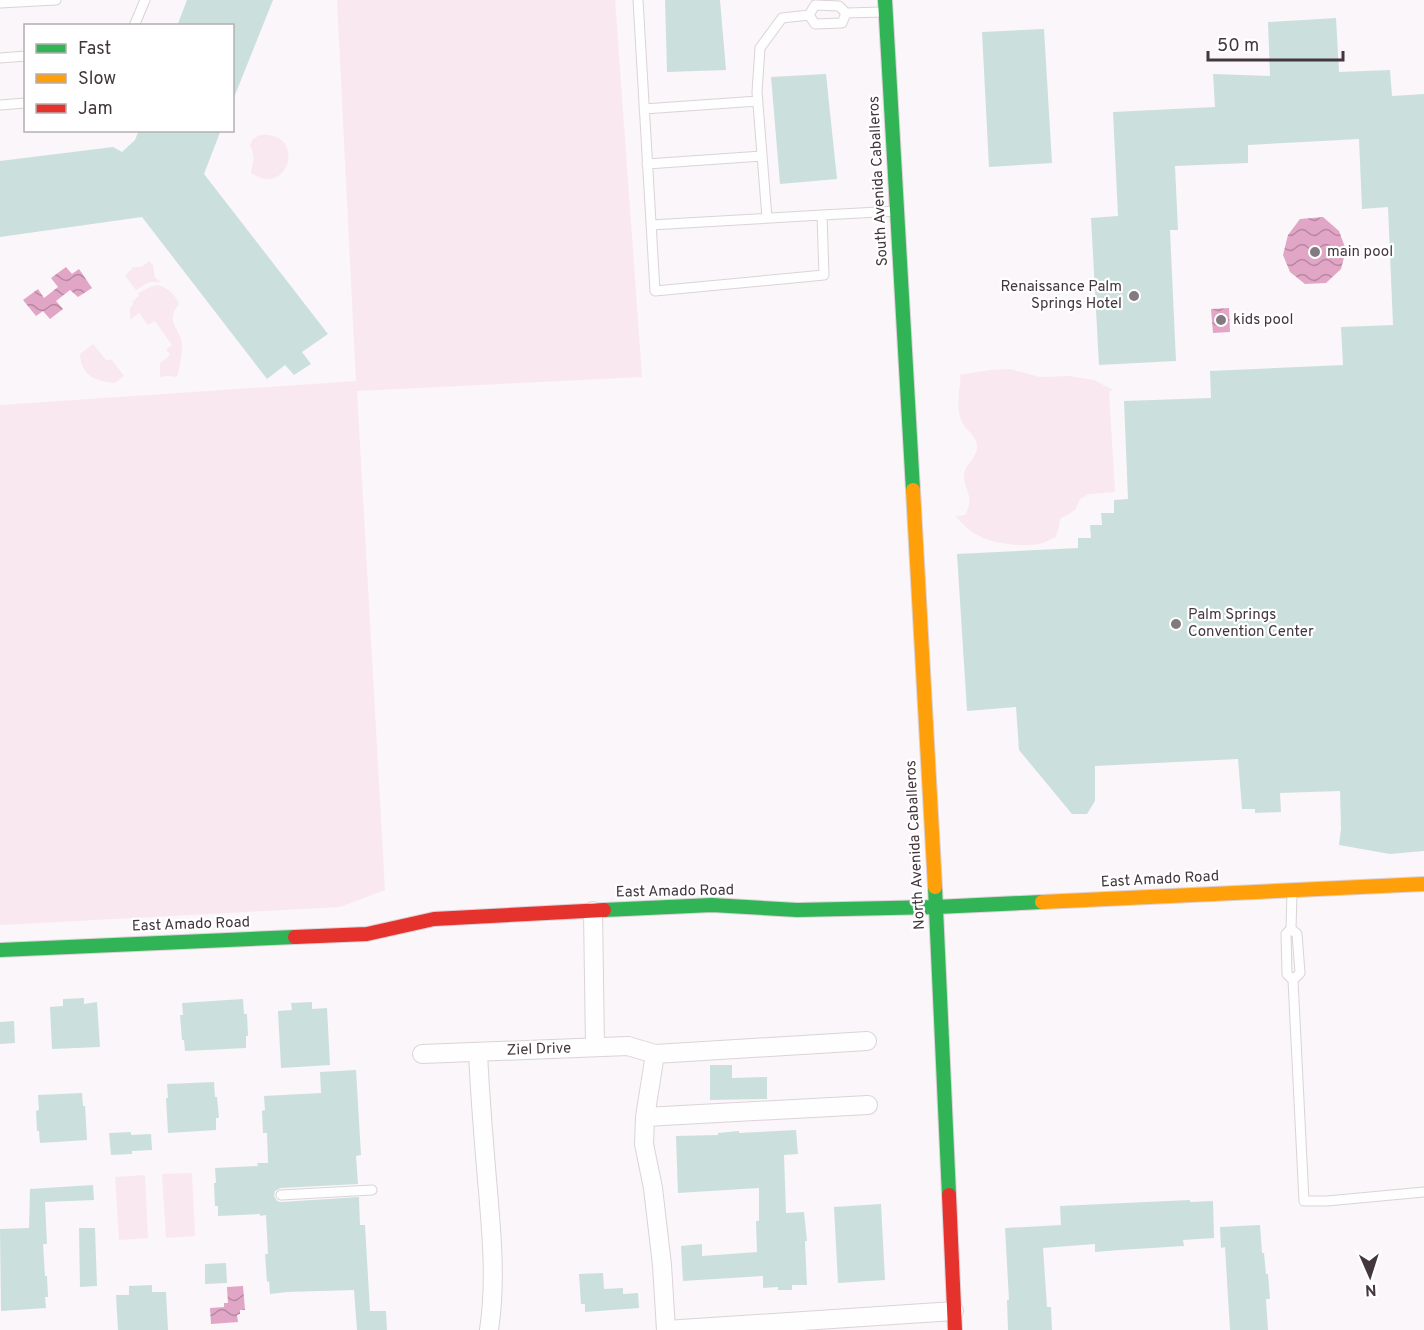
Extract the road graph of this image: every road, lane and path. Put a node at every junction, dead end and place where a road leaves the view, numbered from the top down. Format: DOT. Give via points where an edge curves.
graph roads {
  1 [pos="56,0"];
  2 [pos="145,0"];
  3 [pos="638,0"];
  4 [pos="0,3"];
  5 [pos="885,6"];
  6 [pos="846,13"];
  7 [pos="810,15"];
  8 [pos="135,24"];
  9 [pos="24,56"];
  10 [pos="0,58"];
  11 [pos="758,101"];
  12 [pos="24,103"];
  13 [pos="0,105"];
  14 [pos="644,109"];
  15 [pos="762,156"];
  16 [pos="647,164"];
  17 [pos="898,210"];
  18 [pos="822,215"];
  19 [pos="767,218"];
  20 [pos="651,225"];
  21 [pos="906,359"];
  22 [pos="1424,884"];
  23 [pos="1292,891"];
  24 [pos="936,907"];
  25 [pos="593,911"];
  26 [pos="0,950"];
  27 [pos="867,1041"];
  28 [pos="594,1047"];
  29 [pos="478,1052"];
  30 [pos="422,1054"];
  31 [pos="655,1054"];
  32 [pos="868,1105"];
  33 [pos="645,1117"];
  34 [pos="372,1190"];
  35 [pos="1424,1192"];
  36 [pos="280,1195"];
  37 [pos="954,1311"];
  38 [pos="489,1330"];
  39 [pos="666,1330"];
  40 [pos="956,1330"];
  1 -- 4 [label="lane"];
  2 -- 8 [label="lane"];
  3 -- 14 [label="lane"];
  5 -- 6 [label="lane"];
  5 -- 17 [label="street, South Avenida Caballeros"];
  6 -- 7 [label="lane" via="839,6 815,5"];
  6 -- 7 [label="lane" via="842,23 815,24"];
  7 -- 11 [label="lane" via="782,18 760,48"];
  9 -- 10 [label="lane"];
  11 -- 14 [label="lane"];
  11 -- 15 [label="lane"];
  12 -- 13 [label="lane"];
  14 -- 16 [label="lane"];
  15 -- 16 [label="lane"];
  15 -- 19 [label="lane"];
  16 -- 20 [label="lane"];
  17 -- 18 [label="lane"];
  17 -- 21 [label="street, South Avenida Caballeros"];
  18 -- 19 [label="lane"];
  18 -- 20 [label="lane" via="824,275 655,291"];
  19 -- 20 [label="lane"];
  21 -- 24 [label="street, North Avenida Caballeros"];
  22 -- 23 [label="street, East Amado Road"];
  23 -- 24 [label="street, East Amado Road"];
  23 -- 35 [label="lane" via="1291,929 1286,934 1287,974 1293,980 1304,1201"];
  24 -- 25 [label="street, East Amado Road" via="797,910 712,905"];
  24 -- 37 [label="street, North Avenida Caballeros"];
  25 -- 26 [label="street, East Amado Road" via="434,919 367,934"];
  25 -- 28 [label="street"];
  27 -- 31 [label="street, Ziel Drive"];
  28 -- 29 [label="street, Ziel Drive"];
  28 -- 31 [label="street, Ziel Drive" via="628,1046"];
  29 -- 30 [label="street, Ziel Drive"];
  29 -- 38 [label="street" via="494,1287"];
  31 -- 33 [label="street"];
  32 -- 33 [label="street"];
  33 -- 39 [label="street" via="644,1144 653,1188"];
  34 -- 36 [label="lane"];
  37 -- 39 [label="street"];
  37 -- 40 [label="street, North Avenida Caballeros"];
}
